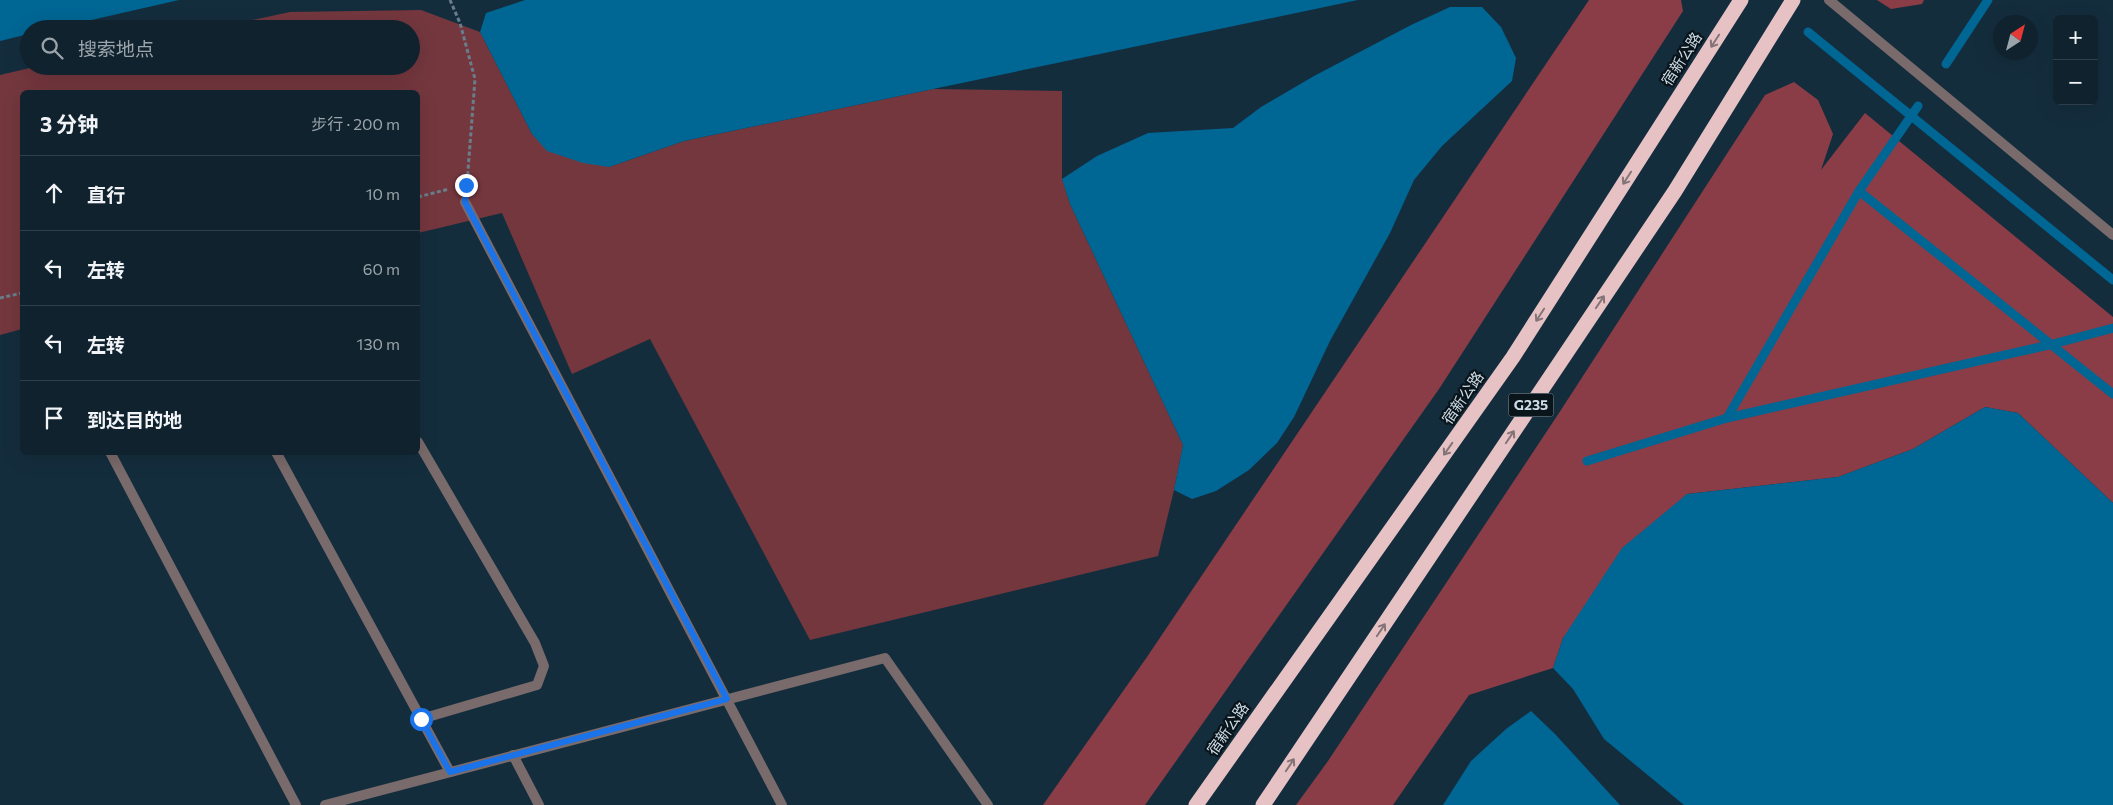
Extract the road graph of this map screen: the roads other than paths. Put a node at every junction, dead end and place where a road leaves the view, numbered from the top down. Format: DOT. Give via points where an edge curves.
graph roads {
  1 [pos="1741,0"];
  2 [pos="1793,0"];
  3 [pos="1830,0"];
  4 [pos="465,202"];
  5 [pos="2113,235"];
  6 [pos="420,445"];
  7 [pos="112,455"];
  8 [pos="278,455"];
  9 [pos="727,699"];
  10 [pos="421,719"];
  11 [pos="513,755"];
  12 [pos="450,772"];
  13 [pos="296,805"];
  14 [pos="325,805"];
  15 [pos="539,805"];
  16 [pos="782,805"];
  17 [pos="988,805"];
  18 [pos="1196,805"];
  19 [pos="1262,805"];
  1 -- 18 [label="highway, 宿新公路, one-way" via="1513,357"];
  19 -- 2 [label="highway, G235, one-way" via="1675,191"];
  3 -- 5 [label="street"];
  4 -- 9 [label="street"];
  6 -- 10 [label="street" via="535,644 544,666 537,685"];
  7 -- 13 [label="street"];
  8 -- 10 [label="street"];
  9 -- 11 [label="street"];
  9 -- 16 [label="street"];
  9 -- 17 [label="street" via="885,658"];
  10 -- 12 [label="street"];
  11 -- 12 [label="street"];
  11 -- 15 [label="street"];
  12 -- 14 [label="street"];
}
